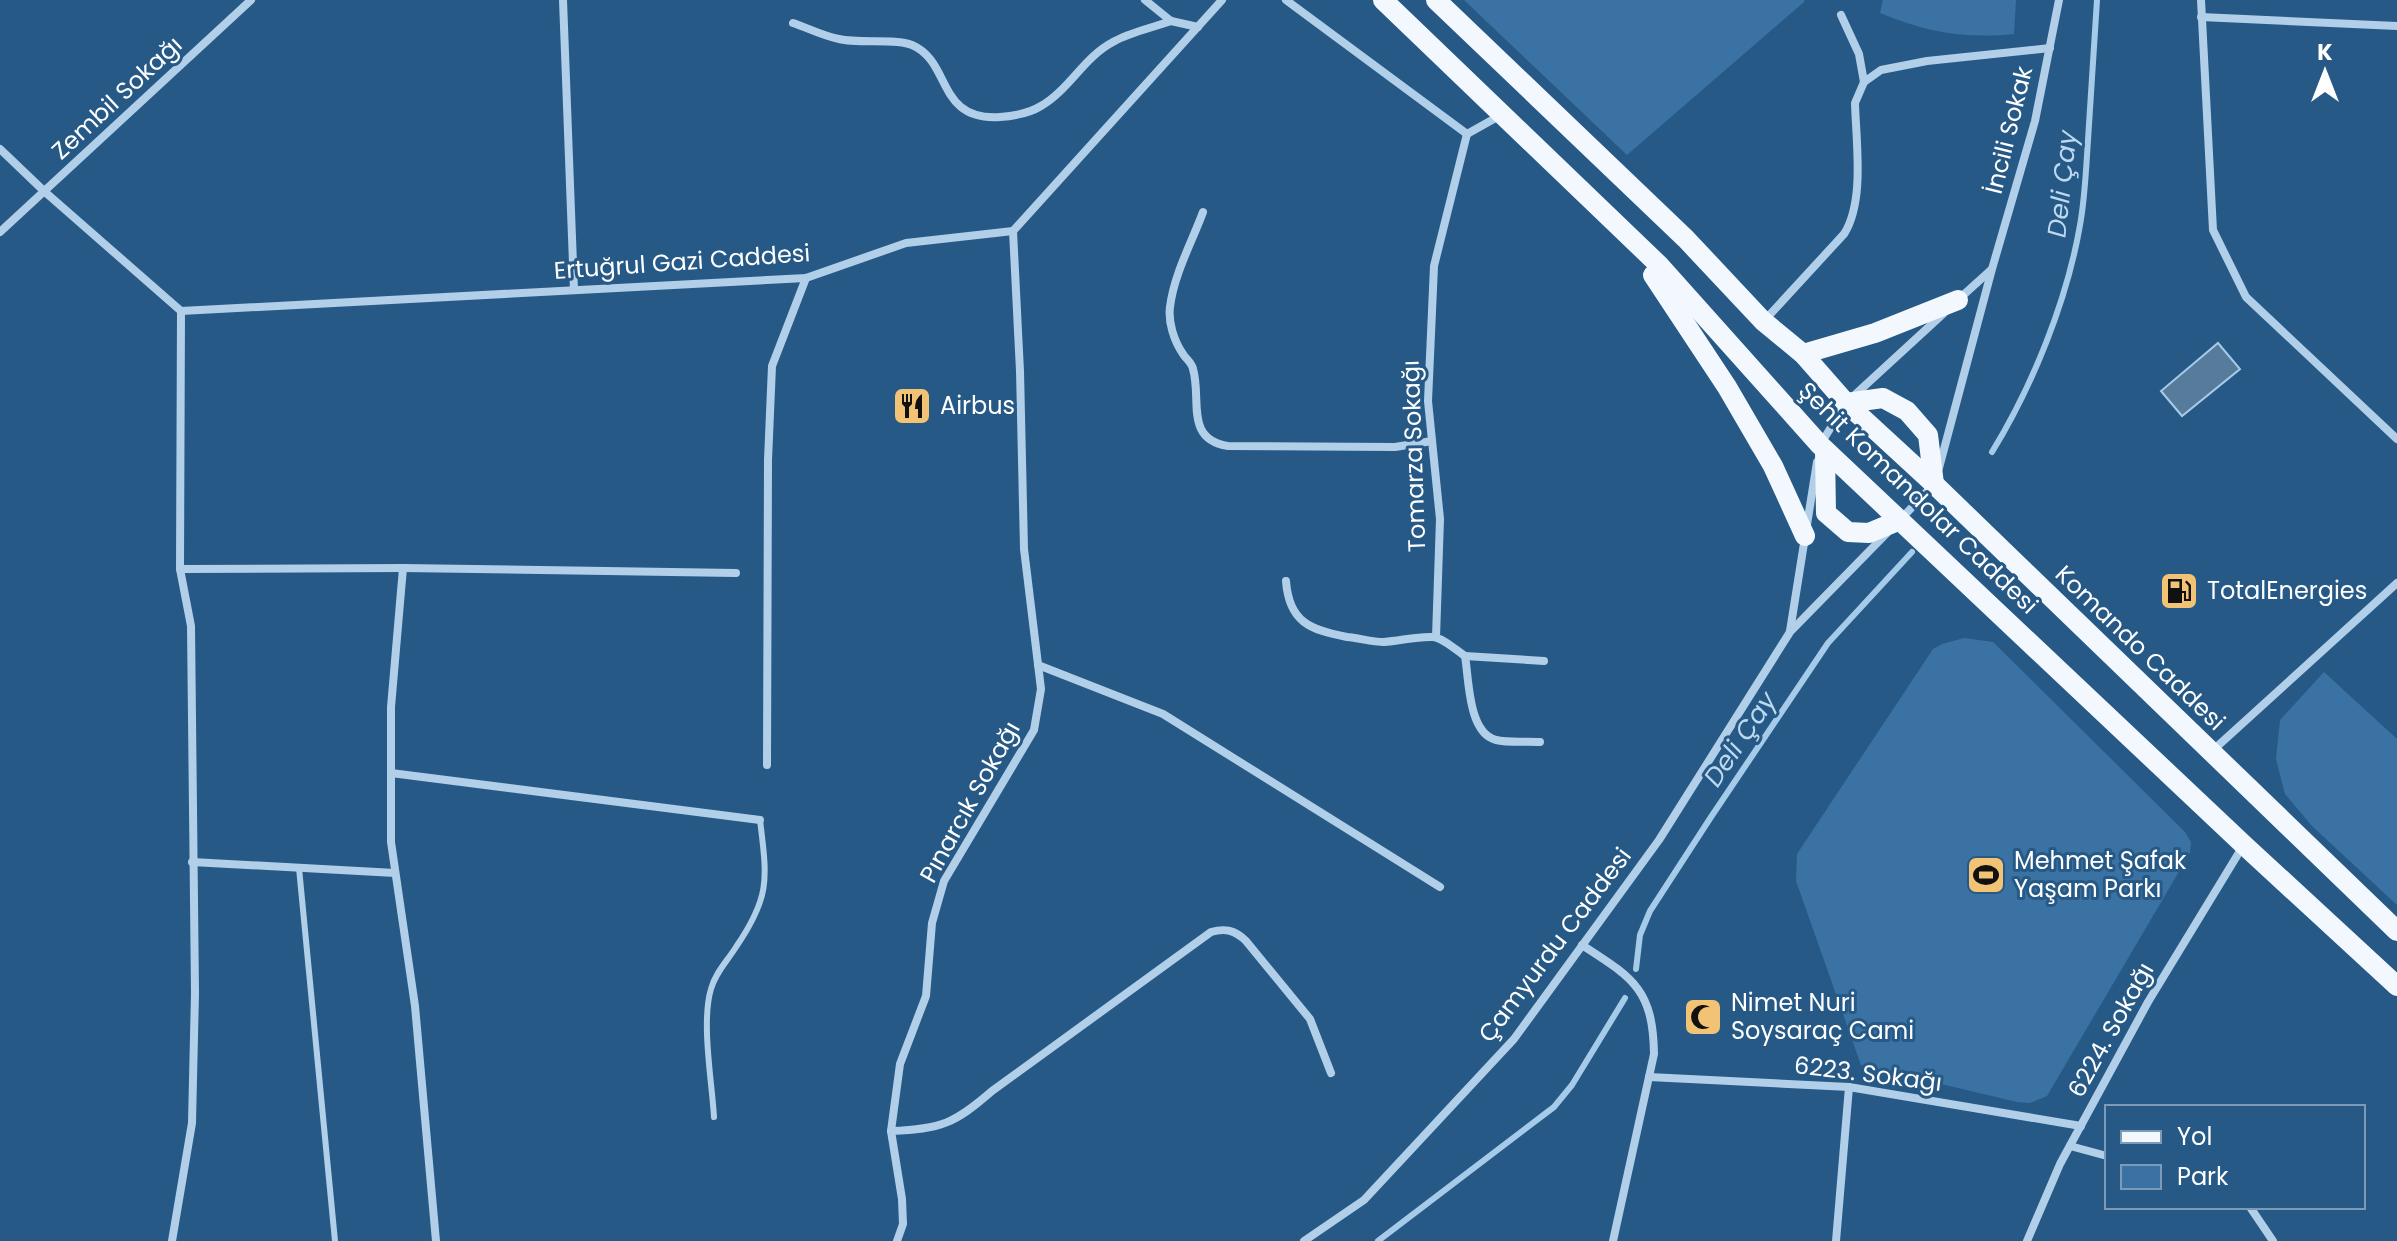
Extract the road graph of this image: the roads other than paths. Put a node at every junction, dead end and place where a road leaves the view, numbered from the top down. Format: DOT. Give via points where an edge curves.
graph roads {
  1 [pos="251,0"];
  2 [pos="563,0"];
  3 [pos="1145,0"];
  4 [pos="1222,0"];
  5 [pos="1286,0"];
  6 [pos="1383,0"];
  7 [pos="1436,0"];
  8 [pos="2059,0"];
  9 [pos="2201,0"];
  10 [pos="1841,15"];
  11 [pos="2201,17"];
  12 [pos="1171,21"];
  13 [pos="793,23"];
  14 [pos="2397,26"];
  15 [pos="1198,27"];
  16 [pos="2050,48"];
  17 [pos="1864,82"];
  18 [pos="1502,115"];
  19 [pos="1467,134"];
  20 [pos="0,149"];
  21 [pos="45,192"];
  22 [pos="1203,212"];
  23 [pos="1013,231"];
  24 [pos="0,232"];
  25 [pos="1627,235"];
  26 [pos="1992,269"];
  27 [pos="806,278"];
  28 [pos="574,290"];
  29 [pos="1958,300"];
  30 [pos="181,311"];
  31 [pos="1763,321"];
  32 [pos="1803,354"];
  33 [pos="1846,403"];
  34 [pos="2397,439"];
  35 [pos="1432,441"];
  36 [pos="1822,448"];
  37 [pos="1934,484"];
  38 [pos="1900,520"];
  39 [pos="1805,536"];
  40 [pos="403,568"];
  41 [pos="180,569"];
  42 [pos="736,573"];
  43 [pos="1286,581"];
  44 [pos="2397,583"];
  45 [pos="1790,632"];
  46 [pos="1436,637"];
  47 [pos="1465,656"];
  48 [pos="1544,661"];
  49 [pos="1038,665"];
  50 [pos="1540,742"];
  51 [pos="2211,753"];
  52 [pos="767,765"];
  53 [pos="391,773"];
  54 [pos="760,820"];
  55 [pos="2244,845"];
  56 [pos="192,862"];
  57 [pos="299,868"];
  58 [pos="395,873"];
  59 [pos="1440,887"];
  60 [pos="2397,931"];
  61 [pos="1582,945"];
  62 [pos="2397,986"];
  63 [pos="1331,1073"];
  64 [pos="1649,1077"];
  65 [pos="1849,1087"];
  66 [pos="714,1117"];
  67 [pos="2081,1126"];
  68 [pos="891,1131"];
  69 [pos="2070,1146"];
  70 [pos="2105,1155"];
  71 [pos="2251,1209"];
  72 [pos="172,1241"];
  73 [pos="335,1241"];
  74 [pos="436,1241"];
  75 [pos="897,1241"];
  76 [pos="1304,1241"];
  77 [pos="1613,1241"];
  78 [pos="1836,1241"];
  79 [pos="2027,1241"];
  80 [pos="2273,1241"];
  1 -- 21 [label="street, Zembil Sokağı"];
  2 -- 28 [label="street"];
  3 -- 12 [label="street"];
  4 -- 15 [label="street"];
  5 -- 19 [label="street"];
  6 -- 18 [label="main road, Şehit Komandolar Caddesi"];
  7 -- 31 [label="main road, Şehit Komandolar Caddesi" via="1686,239"];
  8 -- 16 [label="street, İncili Sokak"];
  9 -- 11 [label="street"];
  10 -- 17 [label="street" via="1859,54"];
  11 -- 14 [label="street"];
  11 -- 34 [label="street" via="2213,230 2246,297"];
  12 -- 13 [label="street" via="1112,42 1040,107 990,118 957,104 928,59 911,45 840,39"];
  12 -- 15 [label="street"];
  15 -- 23 [label="street"];
  16 -- 17 [label="street" via="1891,67"];
  16 -- 26 [label="street, İncili Sokak" via="2035,121"];
  17 -- 31 [label="street" via="1855,103 1857,194 1850,225"];
  18 -- 19 [label="street"];
  18 -- 25 [label="main road, Şehit Komandolar Caddesi"];
  19 -- 35 [label="street, Tomarza Sokağı" via="1434,266 1428,401"];
  20 -- 21 [label="street"];
  21 -- 24 [label="street, Zembil Sokağı"];
  21 -- 30 [label="street"];
  22 -- 35 [label="street" via="1170,311 1180,351 1193,367 1197,417 1210,441 1228,446 1395,447"];
  23 -- 27 [label="street, Ertuğrul Gazi Caddesi" via="906,243"];
  23 -- 49 [label="street, Pınarcık Sokağı" via="1024,549"];
  25 -- 36 [label="main road, Şehit Komandolar Caddesi"];
  25 -- 39 [label="main road" via="1727,387 1773,466"];
  26 -- 29 [label="street"];
  26 -- 37 [label="street, İncili Sokak"];
  27 -- 28 [label="street, Ertuğrul Gazi Caddesi"];
  27 -- 52 [label="street" via="772,366"];
  28 -- 30 [label="street, Ertuğrul Gazi Caddesi"];
  29 -- 32 [label="main road"];
  29 -- 33 [label="street"];
  30 -- 41 [label="street"];
  31 -- 32 [label="main road, Şehit Komandolar Caddesi"];
  32 -- 33 [label="main road, Şehit Komandolar Caddesi"];
  33 -- 36 [label="street, Çamyurdu Caddesi"];
  33 -- 37 [label="main road, Komando Caddesi"];
  33 -- 37 [label="main road" via="1883,398 1907,411 1928,435"];
  35 -- 46 [label="street, Tomarza Sokağı" via="1440,519"];
  36 -- 38 [label="main road, Şehit Komandolar Caddesi"];
  36 -- 38 [label="main road" via="1826,513 1848,532 1869,533"];
  36 -- 39 [label="street, Çamyurdu Caddesi"];
  37 -- 38 [label="street, Çamyurdu Caddesi"];
  37 -- 51 [label="main road, Komando Caddesi"];
  38 -- 45 [label="street, Çamyurdu Caddesi"];
  38 -- 55 [label="main road, Şehit Komandolar Caddesi"];
  39 -- 45 [label="street, Çamyurdu Caddesi"];
  40 -- 41 [label="street"];
  40 -- 42 [label="street"];
  40 -- 53 [label="street"];
  41 -- 56 [label="street" via="191,626"];
  43 -- 46 [label="street" via="1292,608 1312,628 1381,642"];
  44 -- 51 [label="street"];
  45 -- 61 [label="street, Çamyurdu Caddesi" via="1659,840"];
  46 -- 47 [label="street"];
  47 -- 48 [label="street"];
  47 -- 50 [label="street" via="1474,717 1483,732 1498,740"];
  49 -- 59 [label="street" via="1163,714"];
  49 -- 68 [label="street, Pınarcık Sokağı" via="1041,689 1034,730 944,881 932,923 926,996 900,1064"];
  51 -- 60 [label="main road, Komando Caddesi"];
  53 -- 54 [label="street"];
  53 -- 58 [label="street"];
  54 -- 66 [label="lane" via="766,873 761,902 711,987"];
  55 -- 62 [label="main road, Şehit Komandolar Caddesi"];
  55 -- 67 [label="street, 6224. Sokağı" via="2148,1002"];
  56 -- 57 [label="street"];
  56 -- 72 [label="street" via="192,1123"];
  57 -- 58 [label="street"];
  57 -- 73 [label="lane"];
  58 -- 74 [label="street" via="415,1006"];
  61 -- 64 [label="street" via="1624,972 1643,996 1654,1024"];
  61 -- 76 [label="street, Çamyurdu Caddesi" via="1514,1039 1364,1200"];
  63 -- 68 [label="street" via="1310,1019 1239,934 1220,929 963,1115 928,1129"];
  64 -- 65 [label="street, 6223. Sokağı"];
  64 -- 77 [label="street"];
  65 -- 67 [label="street, 6223. Sokağı"];
  65 -- 78 [label="street"];
  67 -- 69 [label="street, 6224. Sokağı"];
  68 -- 75 [label="street, Pınarcık Sokağı" via="902,1199"];
  69 -- 70 [label="street"];
  69 -- 79 [label="street, 6224. Sokağı"];
  71 -- 80 [label="street"];
}
